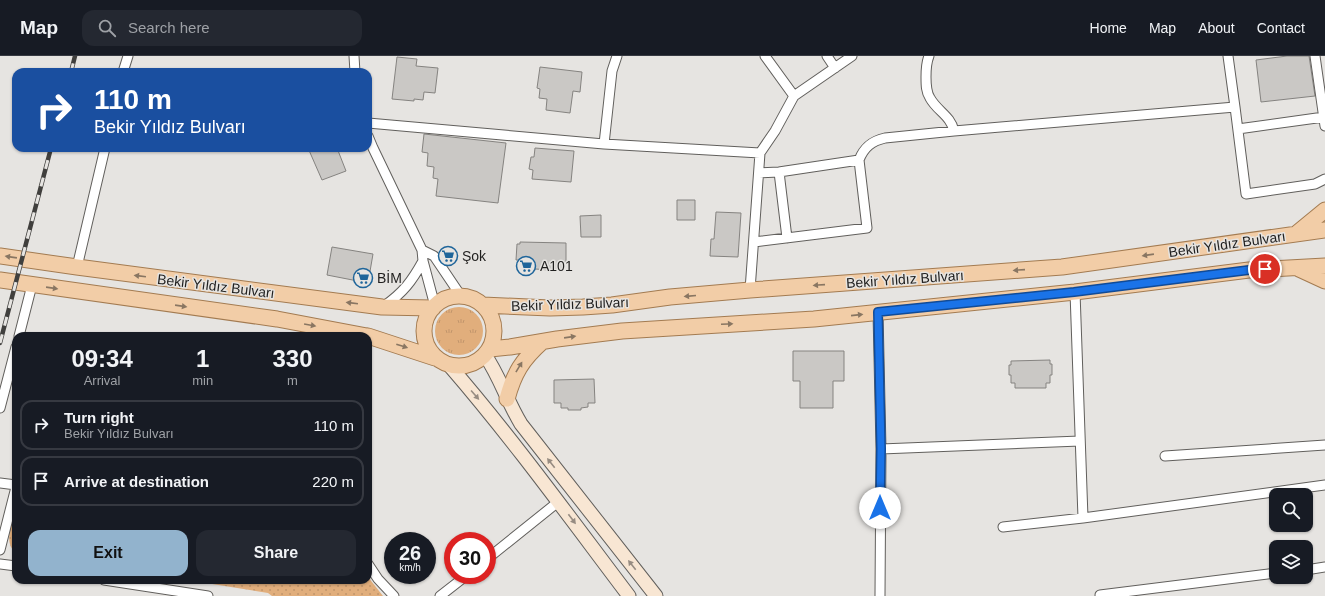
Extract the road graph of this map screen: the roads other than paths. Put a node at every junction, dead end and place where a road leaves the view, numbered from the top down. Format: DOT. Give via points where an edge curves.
graph roads {
  1 [pos="128,56"];
  2 [pos="354,56"];
  3 [pos="617,56"];
  4 [pos="766,56"];
  5 [pos="827,56"];
  6 [pos="852,56"];
  7 [pos="929,56"];
  8 [pos="1228,56"];
  9 [pos="1315,56"];
  10 [pos="124,68"];
  11 [pos="355,68"];
  12 [pos="835,68"];
  13 [pos="794,96"];
  14 [pos="1235,107"];
  15 [pos="1324,121"];
  16 [pos="372,123"];
  17 [pos="1238,129"];
  18 [pos="954,130"];
  19 [pos="604,144"];
  20 [pos="372,146"];
  21 [pos="104,152"];
  22 [pos="760,153"];
  23 [pos="859,160"];
  24 [pos="779,172"];
  25 [pos="759,173"];
  26 [pos="1325,179"];
  27 [pos="1325,210"];
  28 [pos="1325,230"];
  29 [pos="1298,233"];
  30 [pos="787,238"];
  31 [pos="754,242"];
  32 [pos="422,250"];
  33 [pos="0,256"];
  34 [pos="423,261"];
  35 [pos="1325,266"];
  36 [pos="77,267"];
  37 [pos="1296,268"];
  38 [pos="0,280"];
  39 [pos="1325,281"];
  40 [pos="32,285"];
  41 [pos="750,290"];
  42 [pos="1074,292"];
  43 [pos="461,296"];
  44 [pos="483,305"];
  45 [pos="434,307"];
  46 [pos="382,308"];
  47 [pos="878,312"];
  48 [pos="20,332"];
  49 [pos="346,332"];
  50 [pos="372,338"];
  51 [pos="542,342"];
  52 [pos="488,352"];
  53 [pos="436,358"];
  54 [pos="12,362"];
  55 [pos="449,365"];
  56 [pos="507,399"];
  57 [pos="0,408"];
  58 [pos="1080,442"];
  59 [pos="1325,445"];
  60 [pos="881,449"];
  61 [pos="1165,456"];
  62 [pos="0,483"];
  63 [pos="12,485"];
  64 [pos="1325,485"];
  65 [pos="12,502"];
  66 [pos="558,502"];
  67 [pos="1083,518"];
  68 [pos="1003,527"];
  69 [pos="0,550"];
  70 [pos="496,552"];
  71 [pos="0,564"];
  72 [pos="12,566"];
  73 [pos="1325,567"];
  74 [pos="1313,569"];
  75 [pos="372,570"];
  76 [pos="1269,574"];
  77 [pos="130,584"];
  78 [pos="455,584"];
  79 [pos="1100,595"];
  80 [pos="208,596"];
  81 [pos="394,596"];
  82 [pos="440,596"];
  83 [pos="629,596"];
  84 [pos="656,596"];
  85 [pos="880,596"];
  1 -- 10 [label="street"];
  2 -- 11 [label="street"];
  3 -- 19 [label="street" via="612,71"];
  4 -- 13 [label="street"];
  5 -- 12 [label="street"];
  6 -- 12 [label="street"];
  7 -- 18 [label="street" via="926,63 928,94 950,121"];
  8 -- 14 [label="street"];
  9 -- 15 [label="street"];
  12 -- 13 [label="street"];
  13 -- 22 [label="street"];
  14 -- 17 [label="street"];
  14 -- 18 [label="street"];
  15 -- 17 [label="street"];
  16 -- 19 [label="street"];
  17 -- 26 [label="street" via="1246,194 1315,184"];
  18 -- 23 [label="street" via="876,140 865,148"];
  19 -- 22 [label="street"];
  20 -- 32 [label="street"];
  21 -- 36 [label="street"];
  22 -- 25 [label="street"];
  23 -- 24 [label="street"];
  23 -- 30 [label="street" via="867,228"];
  24 -- 25 [label="street"];
  24 -- 30 [label="street"];
  25 -- 31 [label="street"];
  27 -- 29 [label="main road"];
  28 -- 29 [label="main road, Bekir Yıldız Bulvarı"];
  29 -- 41 [label="main road, Bekir Yıldız Bulvarı, one-way" via="1062,267"];
  30 -- 31 [label="street"];
  31 -- 41 [label="street"];
  32 -- 34 [label="street"];
  32 -- 43 [label="street" via="434,256"];
  36 -- 33 [label="main road, Bekir Yıldız Bulvarı, one-way"];
  34 -- 45 [label="street"];
  34 -- 46 [label="street" via="408,285"];
  35 -- 37 [label="main road, Bekir Yıldız Bulvarı"];
  46 -- 36 [label="main road, Bekir Yıldız Bulvarı, one-way"];
  37 -- 39 [label="main road"];
  37 -- 42 [label="main road, Bekir Yıldız Bulvarı" via="1249,270"];
  38 -- 40 [label="main road, Bekir Yıldız Bulvarı"];
  40 -- 48 [label="street"];
  40 -- 49 [label="main road, Bekir Yıldız Bulvarı, one-way" via="277,319"];
  41 -- 44 [label="main road, Bekir Yıldız Bulvarı, one-way" via="583,307"];
  42 -- 47 [label="main road, Bekir Yıldız Bulvarı"];
  42 -- 58 [label="street"];
  43 -- 44 [label="main road"];
  43 -- 45 [label="main road" via="446,299"];
  44 -- 52 [label="main road" via="494,326 493,341"];
  45 -- 46 [label="main road, Bekir Yıldız Bulvarı"];
  45 -- 53 [label="main road" via="428,314 424,330 426,345"];
  51 -- 47 [label="main road, Bekir Yıldız Bulvarı, one-way" via="622,331 814,319"];
  47 -- 60 [label="street"];
  50 -- 53 [label="main road, Bekir Yıldız Bulvarı, one-way"];
  51 -- 52 [label="main road, Bekir Yıldız Bulvarı"];
  56 -- 51 [label="main road, one-way" via="511,383 520,366 528,354"];
  52 -- 55 [label="main road" via="479,360 465,366"];
  52 -- 56 [label="street"];
  53 -- 55 [label="main road"];
  54 -- 57 [label="street"];
  55 -- 66 [label="street, one-way" via="502,427"];
  84 -- 56 [label="street, one-way" via="521,424"];
  58 -- 60 [label="street"];
  58 -- 67 [label="street"];
  59 -- 61 [label="street"];
  60 -- 85 [label="street"];
  62 -- 63 [label="street"];
  64 -- 67 [label="street"];
  65 -- 69 [label="street"];
  66 -- 70 [label="street"];
  66 -- 83 [label="street, one-way"];
  67 -- 68 [label="street"];
  71 -- 72 [label="street"];
  73 -- 74 [label="street"];
  75 -- 81 [label="street"];
  76 -- 79 [label="street"];
  77 -- 80 [label="street"];
  78 -- 82 [label="street"];
}
